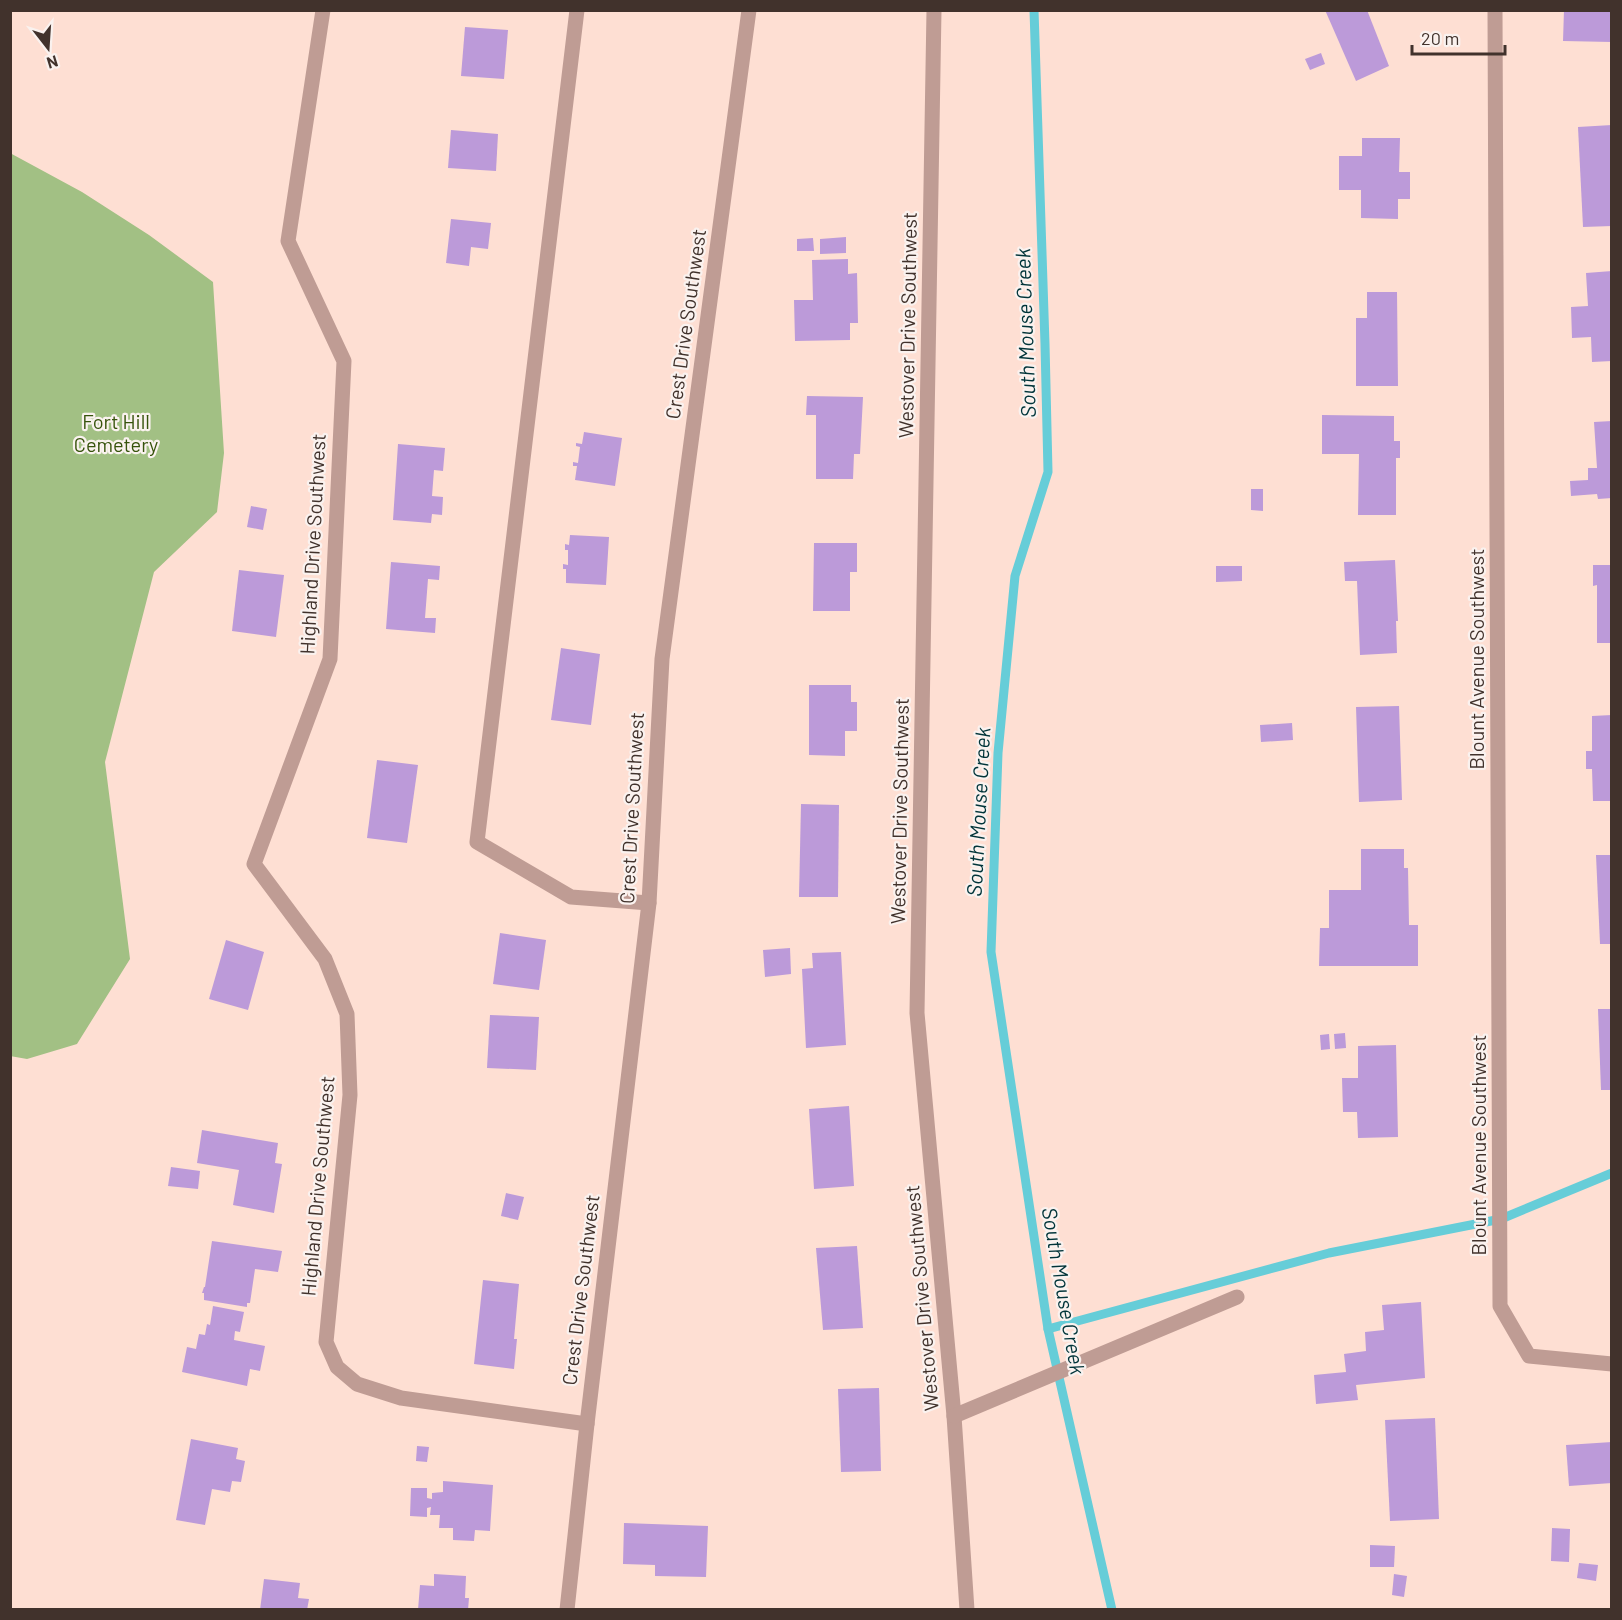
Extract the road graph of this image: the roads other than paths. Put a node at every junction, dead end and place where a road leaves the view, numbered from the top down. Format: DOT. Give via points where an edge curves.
graph roads {
  1 [pos="323,10"];
  2 [pos="577,10"];
  3 [pos="749,10"];
  4 [pos="934,10"];
  5 [pos="1495,10"];
  6 [pos="649,903"];
  7 [pos="1237,1297"];
  8 [pos="1611,1364"];
  9 [pos="954,1416"];
  10 [pos="587,1424"];
  11 [pos="567,1610"];
  12 [pos="967,1610"];
  1 -- 10 [label="street, Highland Drive Southwest" via="288,241 344,361 330,658 254,864 325,959 347,1014 350,1095 326,1342 337,1367 357,1384 401,1398"];
  2 -- 6 [label="street" via="477,842 571,897"];
  3 -- 6 [label="street, Crest Drive Southwest" via="662,659"];
  4 -- 9 [label="street, Westover Drive Southwest" via="917,1013"];
  5 -- 8 [label="street, Blount Avenue Southwest" via="1500,1306 1529,1356"];
  6 -- 10 [label="street, Crest Drive Southwest"];
  7 -- 9 [label="street"];
  9 -- 12 [label="street, Westover Drive Southwest"];
  10 -- 11 [label="street, Crest Drive Southwest"];
}
